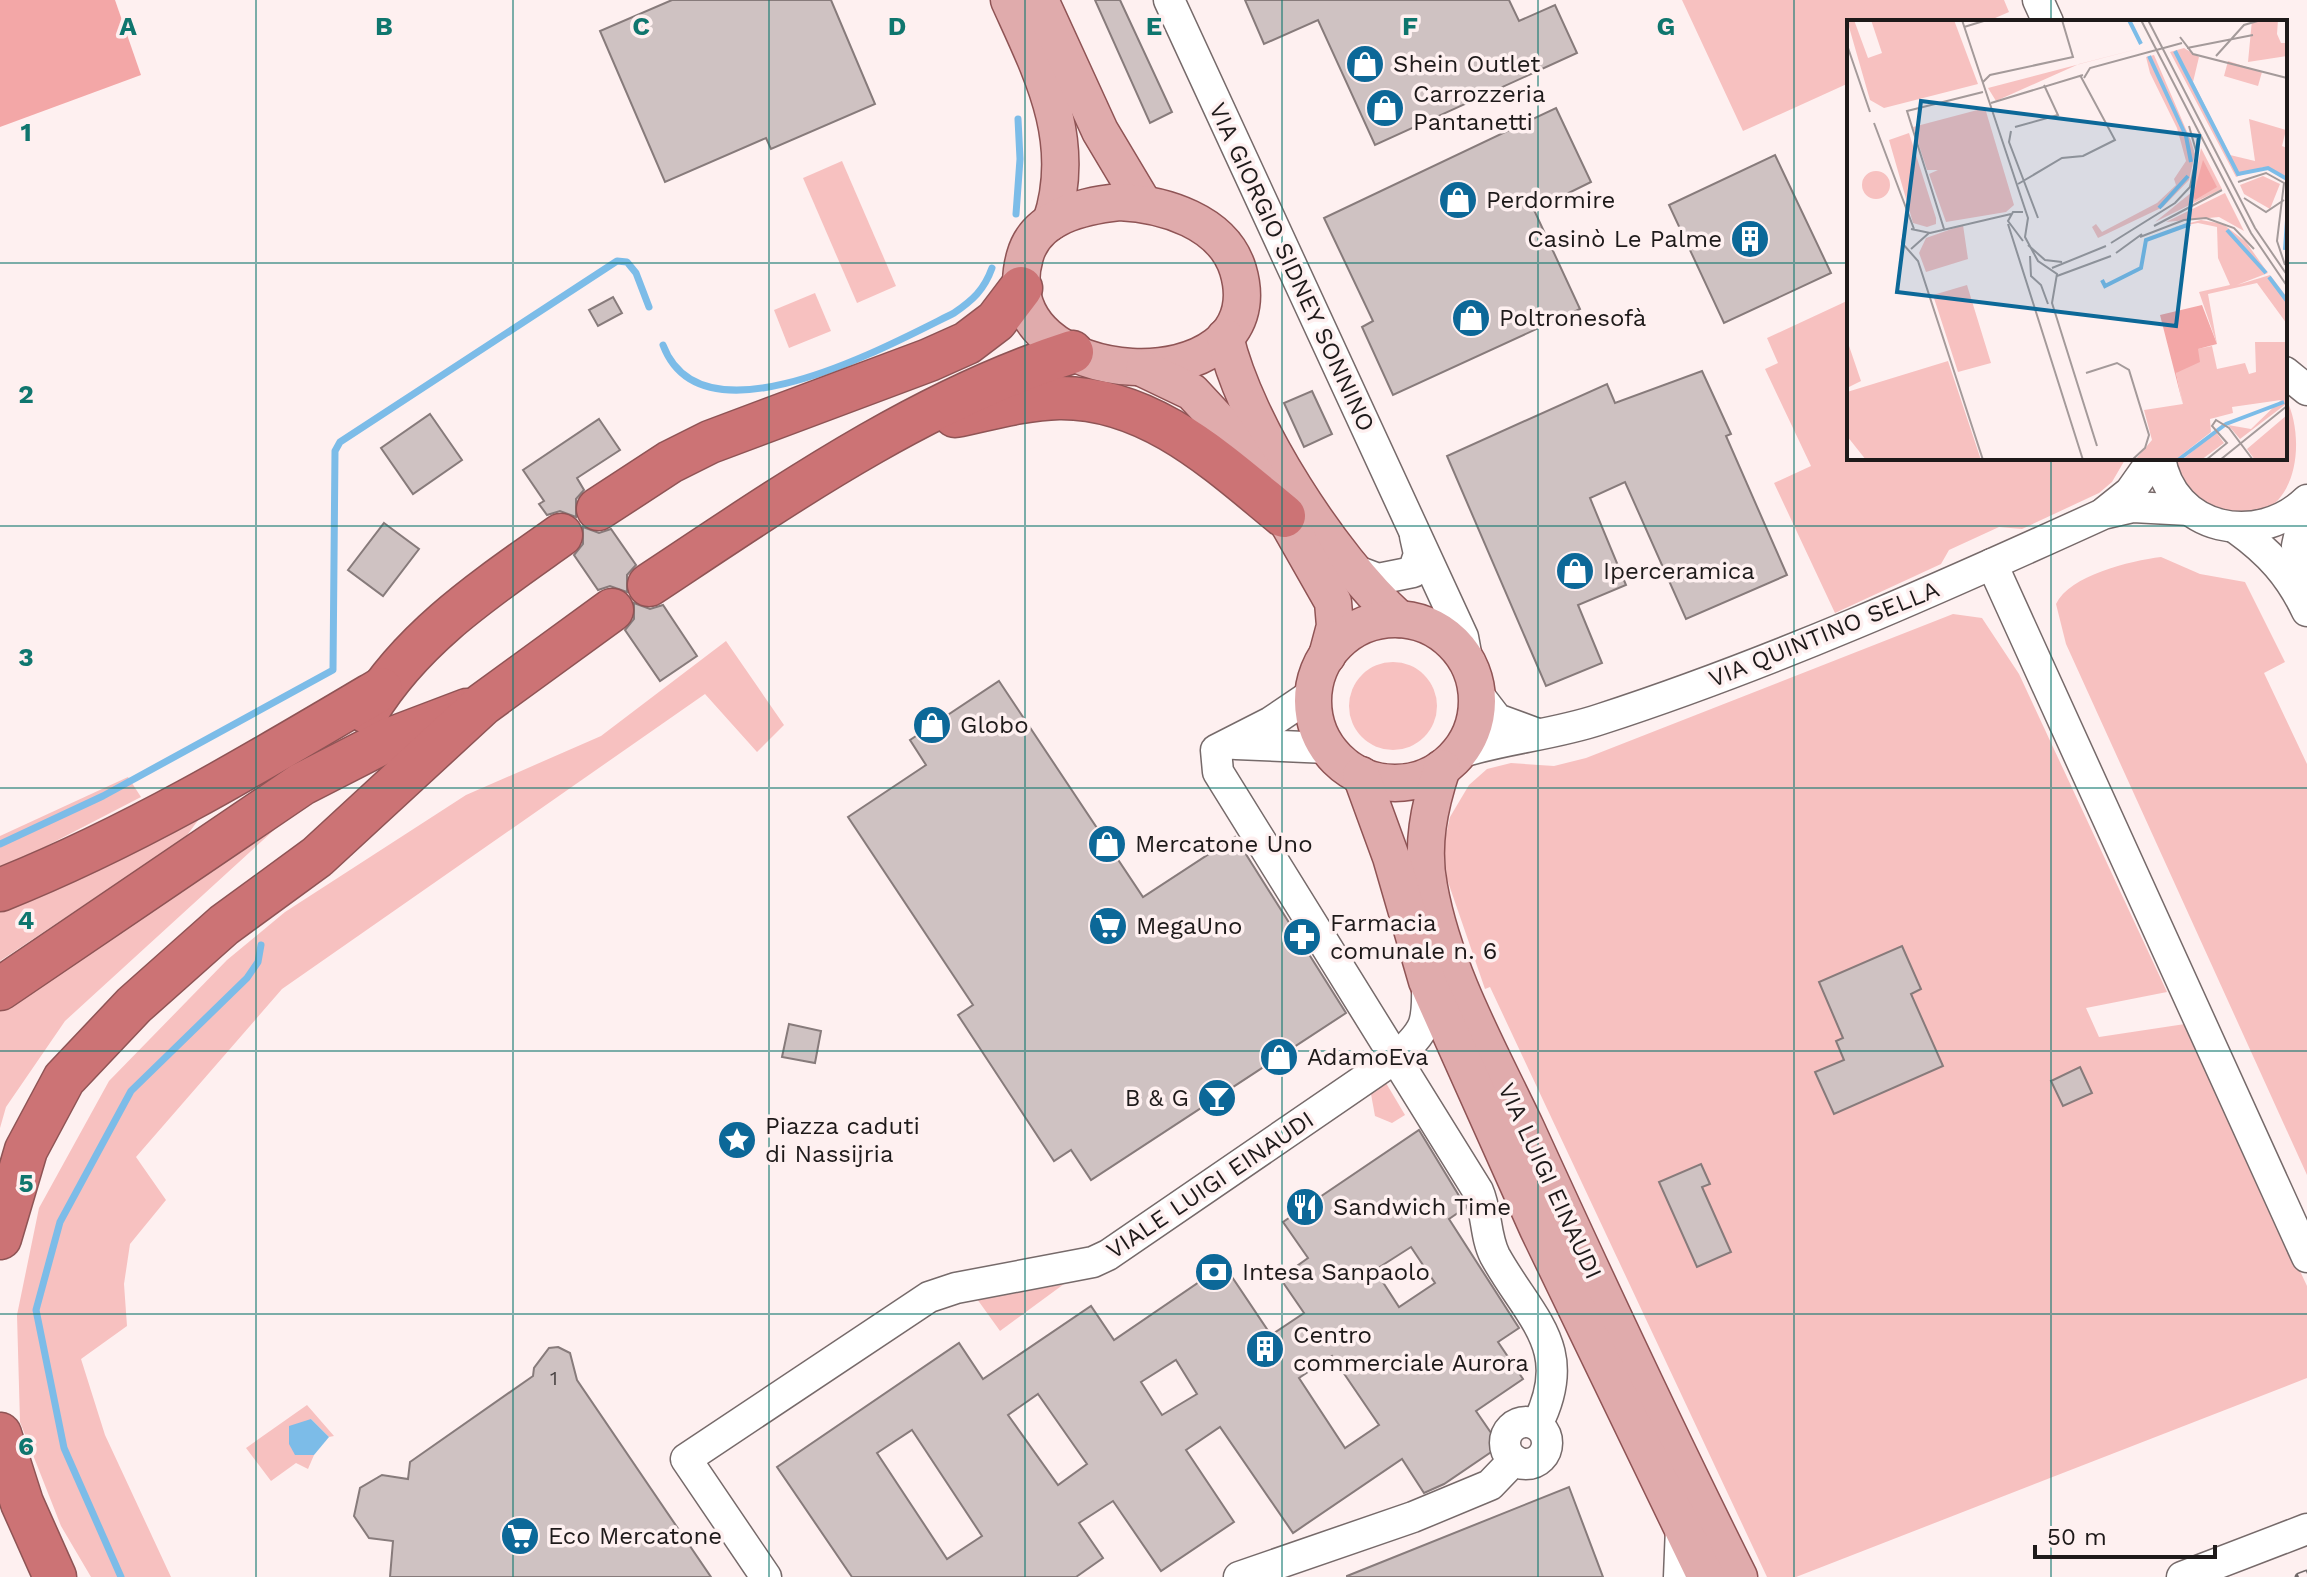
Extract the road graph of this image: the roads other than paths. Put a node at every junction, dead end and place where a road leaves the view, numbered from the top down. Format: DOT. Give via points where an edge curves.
graph roads {
  1 [pos="1009,0"];
  2 [pos="1040,0"];
  3 [pos="1169,0"];
  4 [pos="2038,0"];
  5 [pos="2047,20"];
  6 [pos="1143,203"];
  7 [pos="1051,222"];
  8 [pos="1021,288"];
  9 [pos="1225,337"];
  10 [pos="1072,352"];
  11 [pos="1144,369"];
  12 [pos="2287,374"];
  13 [pos="2307,390"];
  14 [pos="903,427"];
  15 [pos="2153,460"];
  16 [pos="2161,460"];
  17 [pos="2307,500"];
  18 [pos="598,509"];
  19 [pos="2189,510"];
  20 [pos="2103,514"];
  21 [pos="1284,516"];
  22 [pos="2237,529"];
  23 [pos="1415,534"];
  24 [pos="561,535"];
  25 [pos="1992,564"];
  26 [pos="1349,568"];
  27 [pos="649,585"];
  28 [pos="2305,607"];
  29 [pos="612,610"];
  30 [pos="1399,619"];
  31 [pos="1327,656"];
  32 [pos="1472,678"];
  33 [pos="381,689"];
  34 [pos="1314,693"];
  35 [pos="483,704"];
  36 [pos="1537,734"];
  37 [pos="1230,744"];
  38 [pos="1328,748"];
  39 [pos="1450,761"];
  40 [pos="1361,775"];
  41 [pos="302,784"];
  42 [pos="0,890"];
  43 [pos="1427,981"];
  44 [pos="0,989"];
  45 [pos="1397,1057"];
  46 [pos="1538,1229"];
  47 [pos="1489,1234"];
  48 [pos="0,1238"];
  49 [pos="2307,1257"];
  50 [pos="0,1434"];
  51 [pos="1681,1527"];
  52 [pos="2307,1529"];
  53 [pos="55,1577"];
  54 [pos="766,1577"];
  55 [pos="1239,1577"];
  56 [pos="1679,1577"];
  57 [pos="1706,1577"];
  58 [pos="1739,1577"];
  59 [pos="2182,1577"];
  1 -- 7 [label="main road" via="1056,117 1061,192"];
  2 -- 6 [label="main road" via="1100,131"];
  3 -- 23 [label="street, VIA GIORGIO SIDNEY SONNINO"];
  4 -- 5 [label="street"];
  6 -- 7 [label="main road" via="1094,205"];
  6 -- 9 [label="main road" via="1190,219 1211,233 1236,263 1241,301"];
  7 -- 8 [label="main road" via="1026,250"];
  8 -- 10 [label="main road" via="1036,323"];
  8 -- 18 [label="highway" via="996,321 967,343 710,442"];
  9 -- 11 [label="main road" via="1192,359"];
  9 -- 26 [label="main road" via="1244,399"];
  10 -- 11 [label="main road"];
  10 -- 14 [label="highway" via="988,382"];
  11 -- 21 [label="main road" via="1192,392 1219,421"];
  12 -- 13 [label="street"];
  14 -- 21 [label="highway" via="1059,398 1102,402 1177,433"];
  14 -- 27 [label="highway" via="785,495"];
  15 -- 20 [label="street, VIA QUINTINO SELLA" via="2130,492"];
  16 -- 19 [label="street" via="2167,483"];
  17 -- 22 [label="street" via="2268,526"];
  17 -- 28 [label="street" via="2297,546"];
  19 -- 20 [label="street, VIA QUINTINO SELLA" via="2133,507"];
  19 -- 22 [label="street"];
  20 -- 25 [label="street, VIA QUINTINO SELLA"];
  21 -- 31 [label="main road" via="1333,602 1335,626"];
  22 -- 28 [label="street" via="2276,560"];
  23 -- 26 [label="street, VIA GIORGIO SIDNEY SONNINO" via="1419,554 1413,572 1378,579"];
  23 -- 32 [label="street, VIA GIORGIO SIDNEY SONNINO" via="1463,637"];
  24 -- 33 [label="highway" via="445,619"];
  25 -- 36 [label="street, VIA QUINTINO SELLA" via="1844,630 1717,678 1579,726"];
  25 -- 49 [label="street"];
  26 -- 30 [label="main road"];
  29 -- 35 [label="highway"];
  30 -- 31 [label="main road" via="1358,629"];
  30 -- 32 [label="main road" via="1439,632"];
  31 -- 34 [label="main road"];
  32 -- 36 [label="street" via="1497,719"];
  32 -- 39 [label="main road, VIA LUIGI EINAUDI" via="1473,726"];
  33 -- 41 [label="highway" via="347,739"];
  33 -- 42 [label="highway" via="81,855"];
  34 -- 37 [label="street"];
  34 -- 38 [label="main road" via="1316,721"];
  35 -- 41 [label="highway" via="388,740"];
  35 -- 48 [label="highway" via="317,857 224,925 134,1005 64,1079 26,1150"];
  36 -- 39 [label="street, VIA QUINTINO SELLA"];
  37 -- 38 [label="street"];
  37 -- 45 [label="street" via="1216,750 1218,772 1229,794"];
  38 -- 40 [label="main road"];
  39 -- 40 [label="main road" via="1402,783"];
  39 -- 58 [label="main road, VIA LUIGI EINAUDI" via="1429,810 1428,884 1437,921 1476,1021 1597,1284"];
  40 -- 43 [label="main road, VIA LUIGI EINAUDI"];
  41 -- 44 [label="highway"];
  43 -- 45 [label="street, VIALE LUIGI EINAUDI" via="1423,1030"];
  43 -- 46 [label="main road, VIA LUIGI EINAUDI"];
  45 -- 47 [label="street" via="1478,1191"];
  45 -- 54 [label="street, VIALE LUIGI EINAUDI" via="1101,1259 942,1291 686,1459"];
  46 -- 47 [label="street" via="1521,1225"];
  46 -- 51 [label="main road, VIA LUIGI EINAUDI"];
  47 -- 55 [label="street" via="1495,1257 1534,1315 1550,1354 1552,1390 1537,1425 1523,1423 1507,1435 1506,1449 1514,1460 1490,1485"];
  50 -- 53 [label="highway" via="22,1503"];
  51 -- 56 [label="street"];
  51 -- 57 [label="main road, VIA LUIGI EINAUDI"];
  52 -- 59 [label="street"];
}
